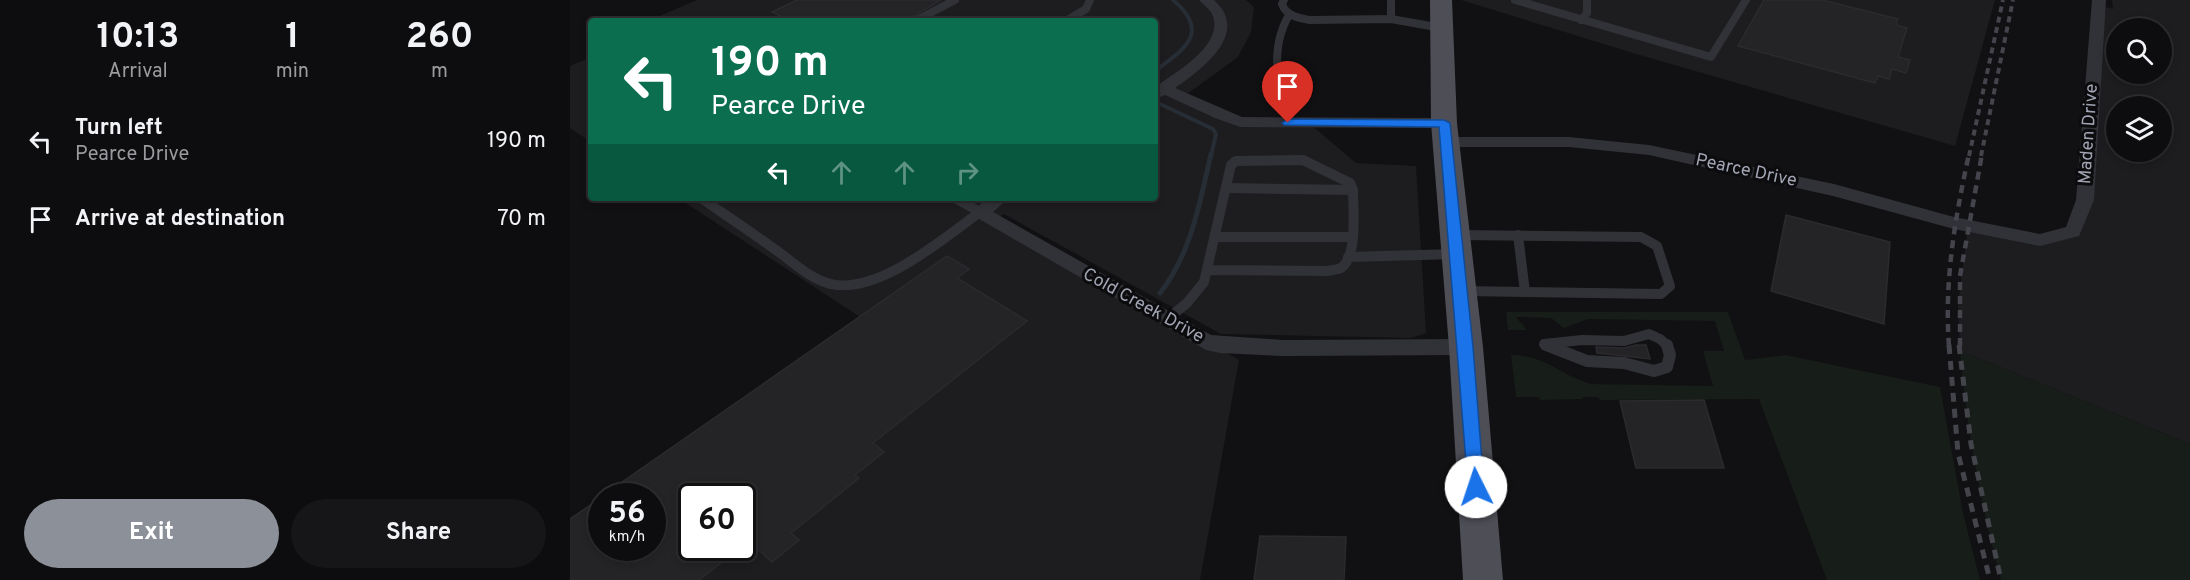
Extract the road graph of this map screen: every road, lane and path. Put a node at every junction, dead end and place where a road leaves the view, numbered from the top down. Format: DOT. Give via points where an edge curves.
graph roads {
  1 [pos="955,0"];
  2 [pos="1090,0"];
  3 [pos="1206,0"];
  4 [pos="1284,0"];
  5 [pos="1391,0"];
  6 [pos="1515,0"];
  7 [pos="1587,0"];
  8 [pos="1746,0"];
  9 [pos="2099,0"];
  10 [pos="1441,14"];
  11 [pos="1289,15"];
  12 [pos="921,18"];
  13 [pos="1071,18"];
  14 [pos="1390,20"];
  15 [pos="1581,20"];
  16 [pos="1159,91"];
  17 [pos="1288,123"];
  18 [pos="1445,133"];
  19 [pos="1226,188"];
  20 [pos="1353,190"];
  21 [pos="705,201"];
  22 [pos="960,201"];
  23 [pos="996,201"];
  24 [pos="980,212"];
  25 [pos="1518,235"];
  26 [pos="1216,237"];
  27 [pos="1352,237"];
  28 [pos="2040,240"];
  29 [pos="1456,244"];
  30 [pos="1348,257"];
  31 [pos="1209,270"];
  32 [pos="1460,291"];
  33 [pos="1525,292"];
  34 [pos="1166,320"];
  35 [pos="1544,344"];
  36 [pos="1466,347"];
  37 [pos="1483,580"];
  1 -- 12 [label="lane"];
  2 -- 13 [label="lane" via="1086,9"];
  3 -- 16 [label="street" via="1218,13 1218,40 1197,64"];
  4 -- 11 [label="lane" via="1282,4"];
  5 -- 14 [label="lane"];
  6 -- 15 [label="lane"];
  7 -- 15 [label="lane" via="1587,13"];
  8 -- 15 [label="lane" via="1711,57"];
  9 -- 28 [label="street, Maden Drive" via="2085,200 2073,232"];
  10 -- 14 [label="lane"];
  10 -- 18 [label="main road"];
  11 -- 14 [label="lane" via="1310,20"];
  11 -- 17 [label="lane" via="1282,25 1275,72"];
  16 -- 17 [label="street, Pearce Drive" via="1240,122"];
  17 -- 18 [label="street, Pearce Drive"];
  18 -- 28 [label="street, Pearce Drive" via="1650,150"];
  18 -- 29 [label="main road"];
  19 -- 20 [label="lane"];
  19 -- 20 [label="lane" via="1231,165 1236,161 1296,159 1350,183"];
  19 -- 26 [label="lane"];
  20 -- 27 [label="lane"];
  21 -- 24 [label="lane" via="811,275 832,284 878,278"];
  22 -- 24 [label="lane"];
  23 -- 24 [label="street"];
  24 -- 34 [label="street, Cold Creek Drive"];
  25 -- 29 [label="lane"];
  25 -- 33 [label="lane"];
  25 -- 33 [label="lane" via="1647,238 1657,246 1670,286 1661,294"];
  26 -- 27 [label="lane"];
  26 -- 31 [label="lane"];
  27 -- 30 [label="lane"];
  29 -- 30 [label="lane"];
  29 -- 32 [label="main road"];
  30 -- 31 [label="lane" via="1340,268 1327,271"];
  31 -- 34 [label="lane" via="1187,303"];
  32 -- 33 [label="lane"];
  32 -- 36 [label="main road"];
  34 -- 36 [label="street, Cold Creek Drive" via="1206,342 1220,345"];
  35 -- 35 [label="lane" via="1587,361 1624,363 1654,371 1667,367 1671,358 1661,339 1649,334 1624,341"];
  36 -- 37 [label="main road"];
}
